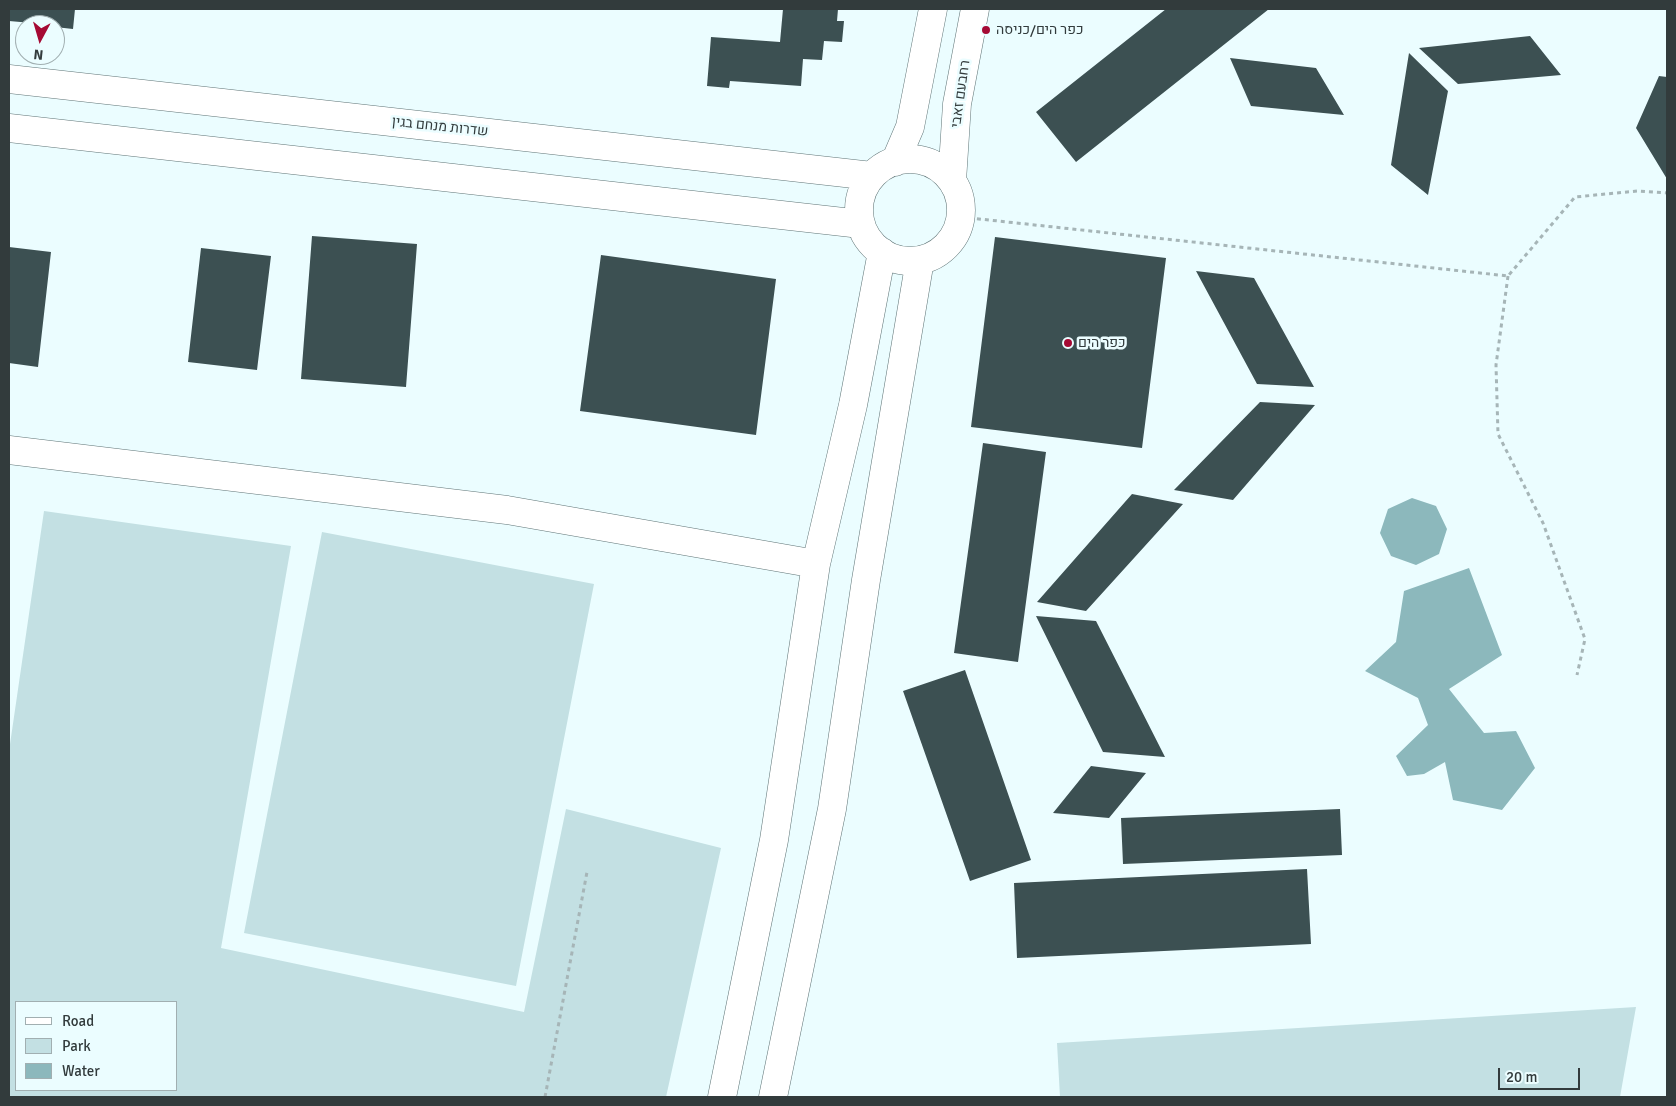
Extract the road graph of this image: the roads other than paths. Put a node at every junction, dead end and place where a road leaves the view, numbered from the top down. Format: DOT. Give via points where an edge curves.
graph roads {
  1 [pos="933,9"];
  2 [pos="975,9"];
  3 [pos="9,78"];
  4 [pos="9,128"];
  5 [pos="895,162"];
  6 [pos="872,176"];
  7 [pos="952,181"];
  8 [pos="861,224"];
  9 [pos="882,252"];
  10 [pos="920,260"];
  11 [pos="9,450"];
  12 [pos="816,564"];
  13 [pos="722,1097"];
  14 [pos="774,1097"];
  1 -- 5 [label="street" via="910,127"];
  2 -- 7 [label="street, רחבעם זאבי" via="957,104"];
  3 -- 6 [label="street, שדרות מנחם בגין"];
  4 -- 8 [label="street"];
  5 -- 6 [label="street"];
  5 -- 7 [label="street" via="909,159 935,165"];
  6 -- 8 [label="street" via="863,191 859,208"];
  7 -- 10 [label="street" via="961,201 957,232 948,245"];
  8 -- 9 [label="street" via="869,240"];
  9 -- 10 [label="street" via="907,261"];
  9 -- 12 [label="street"];
  10 -- 14 [label="street" via="866,580 832,809"];
  11 -- 12 [label="street" via="507,510"];
  12 -- 13 [label="street" via="774,840"];
}
